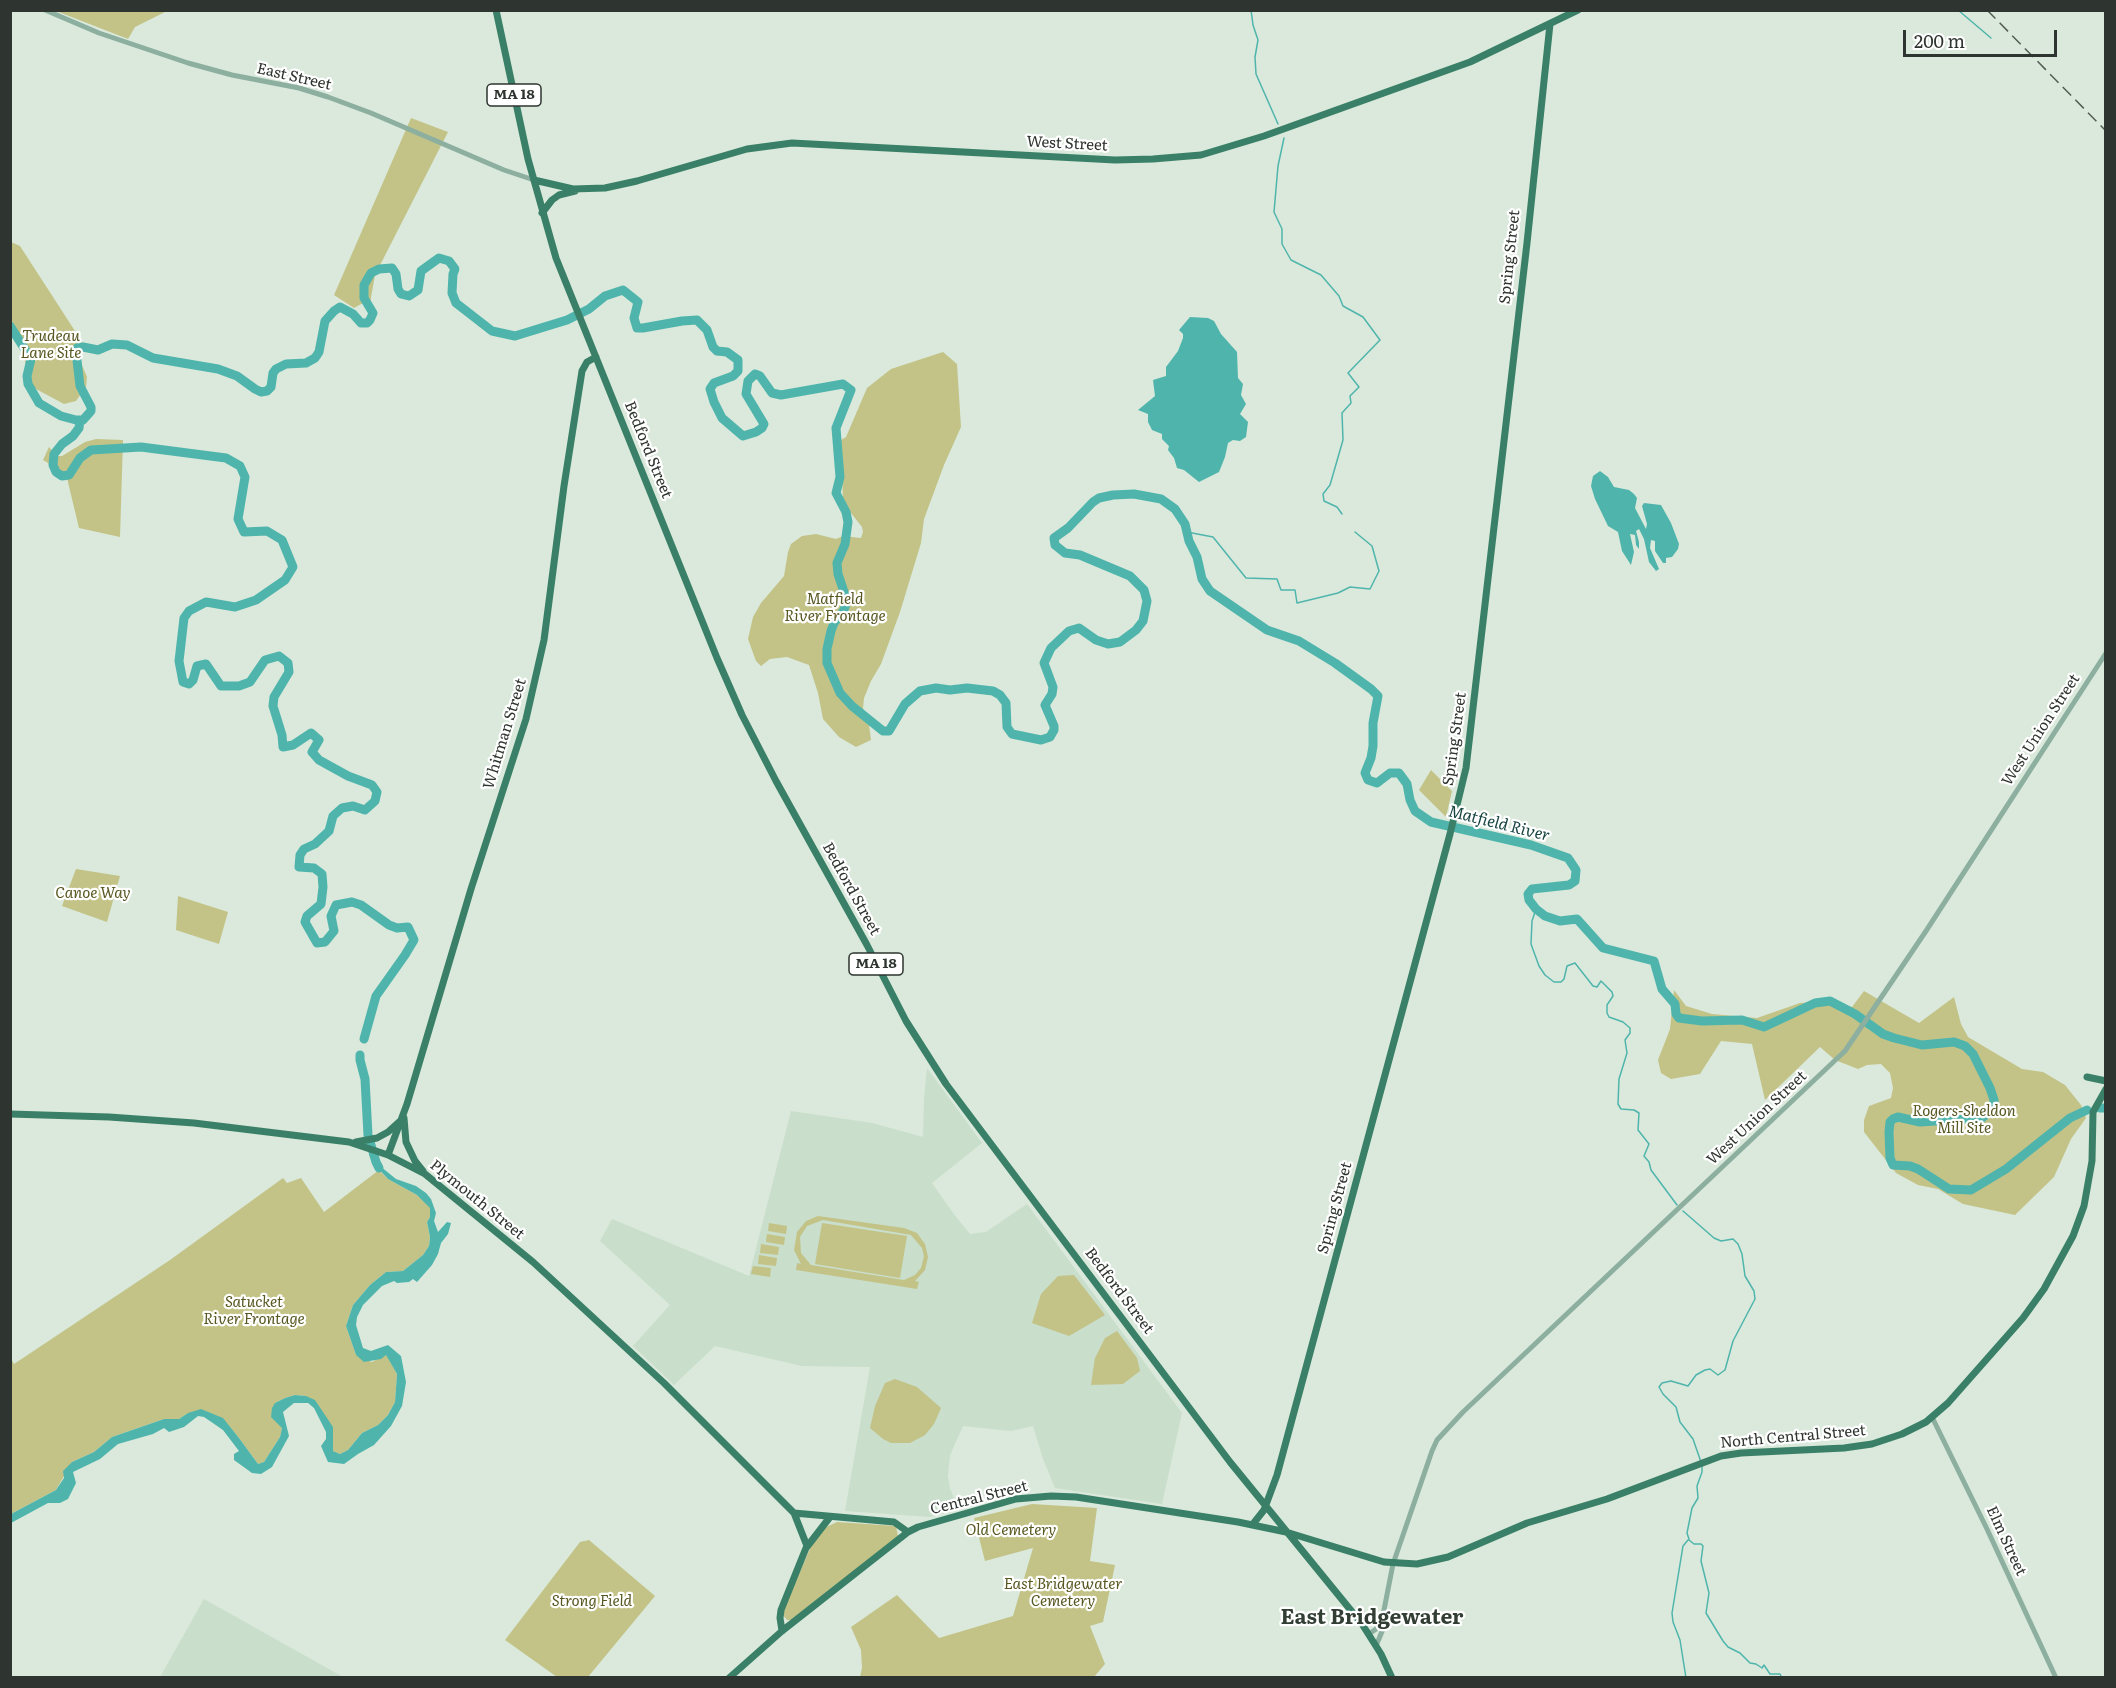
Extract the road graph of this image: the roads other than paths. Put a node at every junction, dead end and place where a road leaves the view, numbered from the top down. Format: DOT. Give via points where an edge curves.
graph roads {
  1 [pos="45,10"];
  2 [pos="496,10"];
  3 [pos="1578,10"];
  4 [pos="1550,24"];
  5 [pos="534,180"];
  6 [pos="589,189"];
  7 [pos="542,213"];
  8 [pos="596,357"];
  9 [pos="2106,653"];
  10 [pos="2086,1077"];
  11 [pos="2106,1081"];
  12 [pos="2106,1089"];
  13 [pos="10,1114"];
  14 [pos="404,1115"];
  15 [pos="367,1144"];
  16 [pos="385,1154"];
  17 [pos="425,1174"];
  18 [pos="1932,1417"];
  19 [pos="1265,1507"];
  20 [pos="794,1513"];
  21 [pos="830,1517"];
  22 [pos="1253,1524"];
  23 [pos="908,1532"];
  24 [pos="1286,1532"];
  25 [pos="807,1546"];
  26 [pos="1393,1564"];
  27 [pos="1383,1615"];
  28 [pos="782,1631"];
  29 [pos="1369,1634"];
  30 [pos="1376,1646"];
  31 [pos="1391,1675"];
  32 [pos="729,1677"];
  33 [pos="2056,1677"];
  1 -- 5 [label="street, East Street" via="181,61 328,97"];
  2 -- 5 [label="main road, Bedford Street / MA 18"];
  3 -- 4 [label="main road, West Street"];
  4 -- 6 [label="main road, West Street" via="1448,70 1275,133 1201,155 1109,160 792,143 753,148 627,184"];
  4 -- 19 [label="main road, Spring Street" via="1470,741 1454,821"];
  5 -- 6 [label="main road, West Street"];
  5 -- 7 [label="main road, Bedford Street / MA 18"];
  6 -- 7 [label="main road" via="559,195"];
  7 -- 8 [label="main road, Bedford Street / MA 18"];
  8 -- 14 [label="main road, Whitman Street" via="582,371 536,679"];
  8 -- 19 [label="main road, Bedford Street / MA 18" via="742,715 911,1030 957,1100"];
  9 -- 26 [label="street, West Union Street" via="1850,1045 1441,1435 1432,1450"];
  10 -- 11 [label="main road"];
  12 -- 18 [label="main road, North Central Street" via="2093,1118 2088,1191 2068,1245 2023,1318"];
  13 -- 15 [label="main road, Plymouth Street" via="170,1121"];
  14 -- 15 [label="main road" via="394,1127"];
  14 -- 16 [label="main road, Whitman Street"];
  14 -- 17 [label="main road" via="409,1148"];
  15 -- 16 [label="main road, Plymouth Street"];
  16 -- 17 [label="main road, Plymouth Street"];
  17 -- 20 [label="main road, Plymouth Street" via="533,1262 664,1383"];
  18 -- 26 [label="main road, North Central Street" via="1902,1434 1865,1445 1819,1451 1735,1453 1705,1461 1614,1497 1519,1526 1448,1557 1418,1564"];
  18 -- 33 [label="street, Elm Street"];
  19 -- 22 [label="main road, Spring Street"];
  19 -- 24 [label="main road, Bedford Street / MA 18"];
  20 -- 21 [label="main road"];
  20 -- 25 [label="main road, Plymouth Street"];
  21 -- 23 [label="main road" via="894,1522"];
  21 -- 25 [label="main road"];
  22 -- 23 [label="main road, Central Street" via="1051,1496 1016,1499"];
  22 -- 24 [label="main road, Central Street"];
  23 -- 28 [label="main road, Central Street"];
  24 -- 26 [label="main road, North Central Street"];
  24 -- 29 [label="main road, Bedford Street / MA 18"];
  25 -- 28 [label="main road" via="781,1610"];
  26 -- 27 [label="street, West Union Street"];
  27 -- 29 [label="street" via="1377,1629"];
  27 -- 30 [label="street, West Union Street" via="1383,1629"];
  28 -- 32 [label="main road, Central Street"];
  29 -- 30 [label="main road, Bedford Street / MA 18"];
  30 -- 31 [label="main road, Bedford Street / MA 18"];
}
